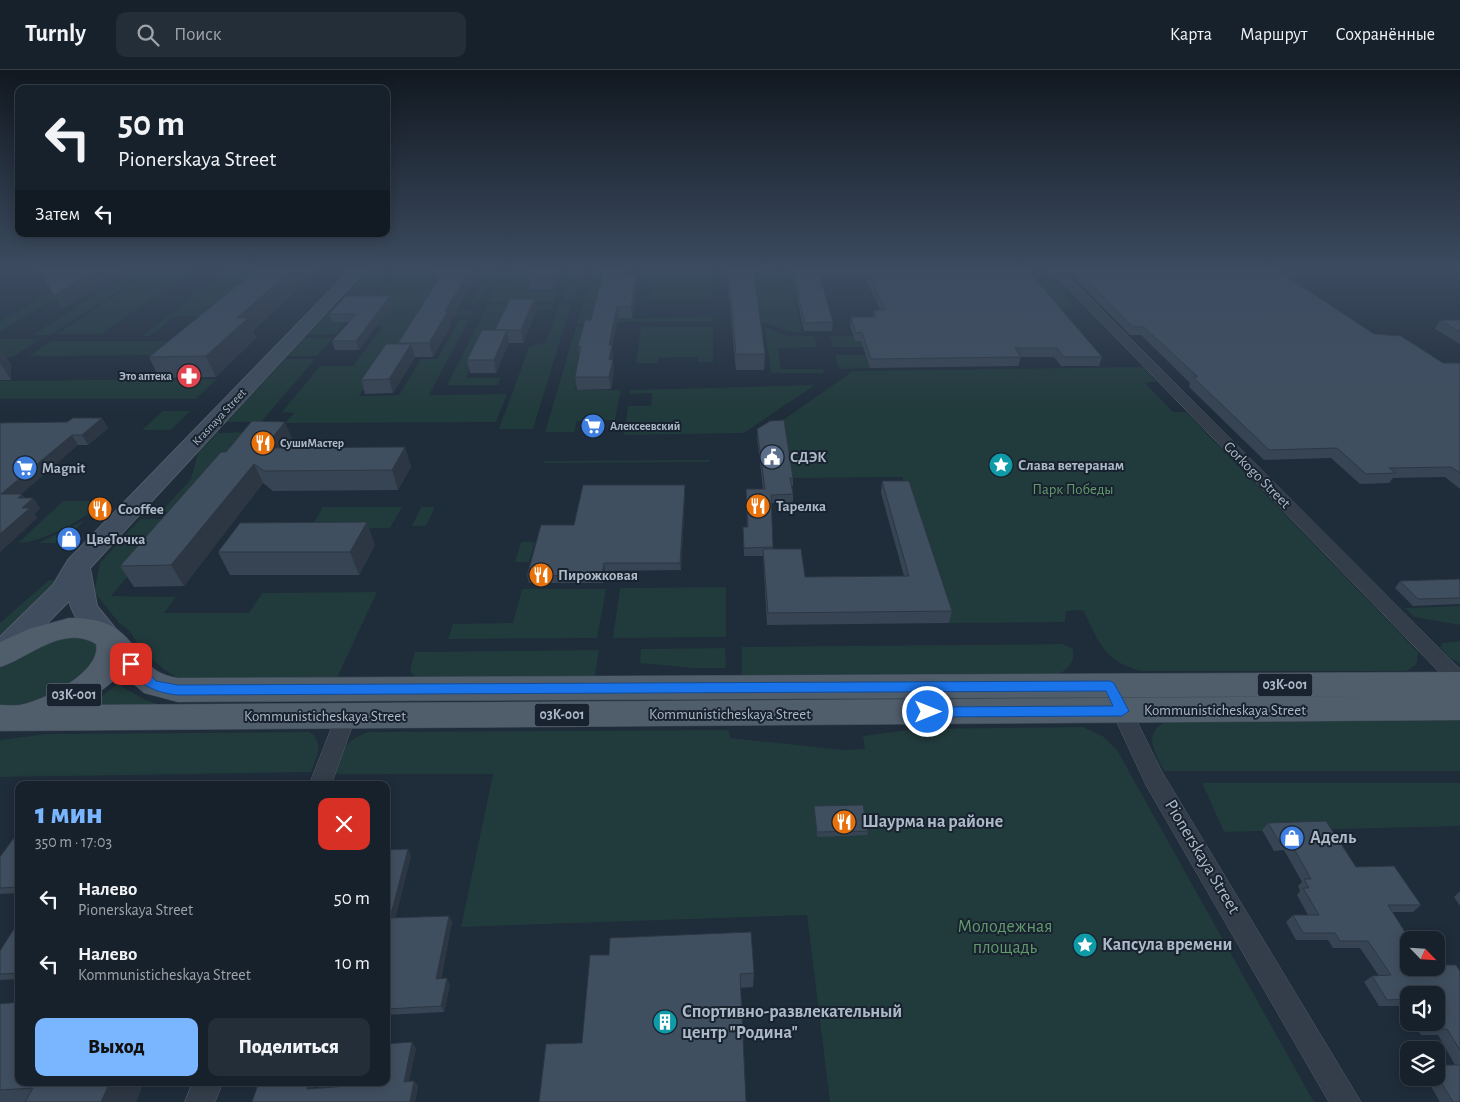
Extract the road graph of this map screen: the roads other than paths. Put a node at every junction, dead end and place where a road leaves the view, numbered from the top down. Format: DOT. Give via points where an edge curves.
graph roads {
  1 [pos="314,316"];
  2 [pos="1101,316"];
  3 [pos="77,566"];
  4 [pos="109,638"];
  5 [pos="0,655"];
  6 [pos="1460,683"];
  7 [pos="1116,698"];
  8 [pos="1460,708"];
  9 [pos="346,716"];
  10 [pos="1,718"];
  11 [pos="322,781"];
  12 [pos="206,1086"];
  13 [pos="200,1102"];
  14 [pos="1346,1102"];
  1 -- 3 [label="street, Krasnaya Street"];
  2 -- 6 [label="street, Gorkogo Street"];
  3 -- 4 [label="street" via="80,600 92,620"];
  3 -- 5 [label="street, Krasnaya Street" via="63,591"];
  4 -- 5 [label="main road, 03К-001" via="96,630 62,630 35,638"];
  4 -- 7 [label="main road, Kommunisticheskaya Street / 03К-001" via="151,684 178,690"];
  4 -- 10 [label="main road, 03К-001" via="113,652 110,661 99,676 82,690 34,713"];
  6 -- 7 [label="main road, Kommunisticheskaya Street / 03К-001"];
  7 -- 8 [label="main road, Kommunisticheskaya Street / 03К-001"];
  7 -- 9 [label="main road, Kommunisticheskaya Street / 03К-001"];
  7 -- 14 [label="street, Pionerskaya Street" via="1154,778"];
  9 -- 10 [label="main road, Kommunisticheskaya Street / 03К-001"];
  9 -- 11 [label="street"];
  12 -- 13 [label="street"];
}
